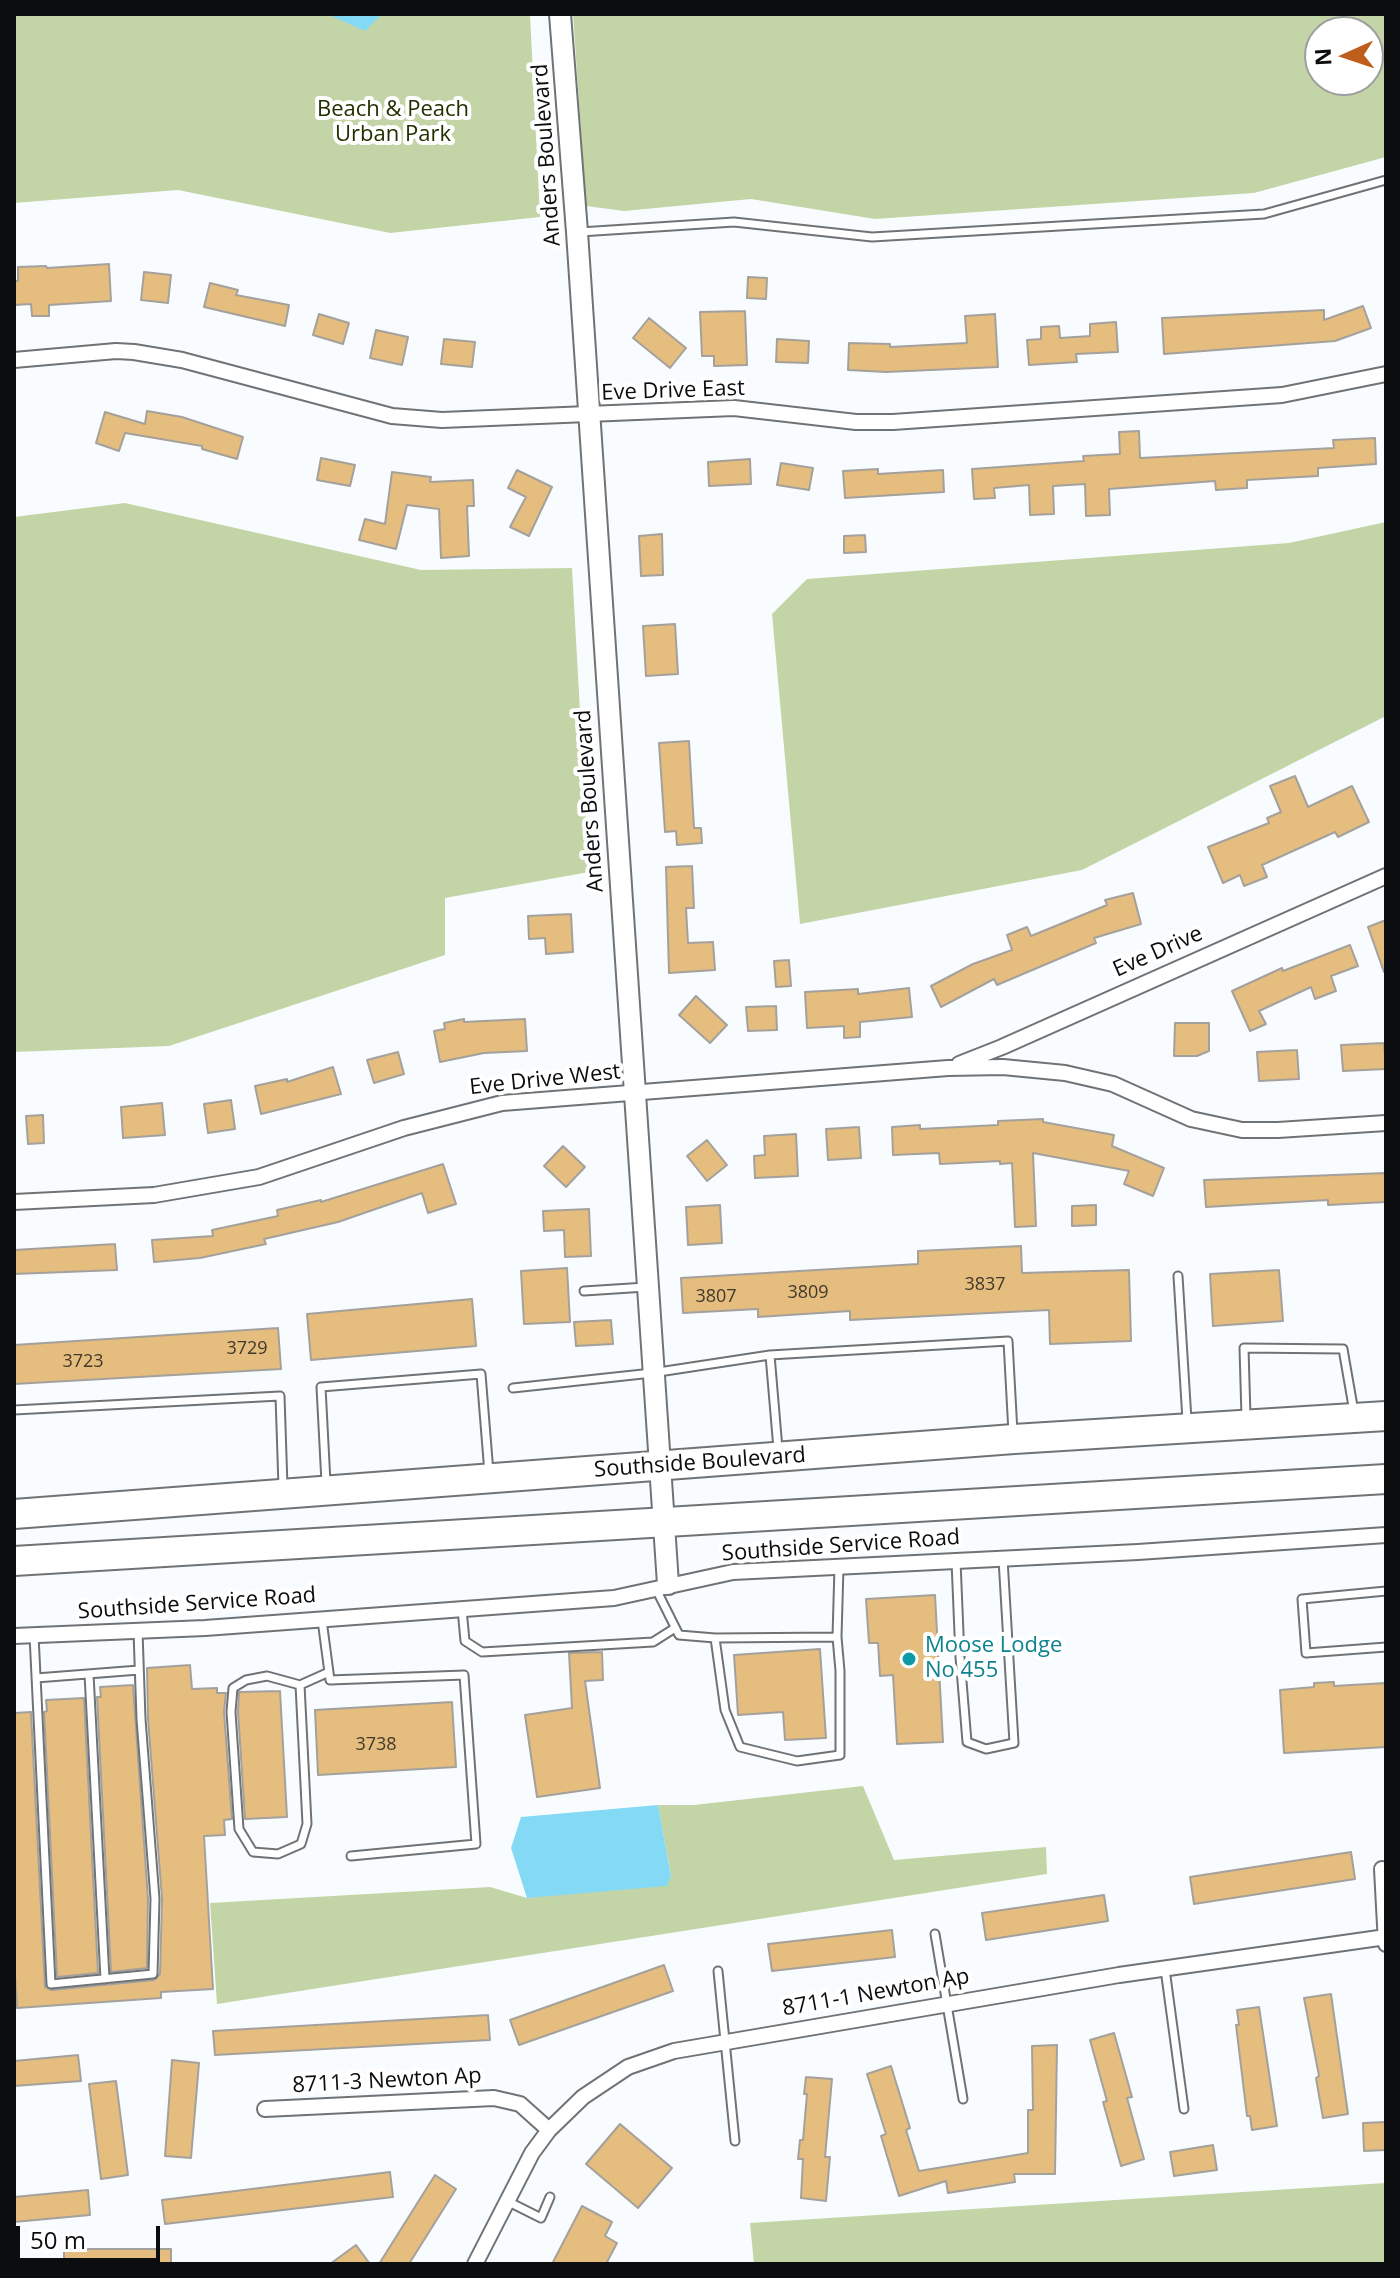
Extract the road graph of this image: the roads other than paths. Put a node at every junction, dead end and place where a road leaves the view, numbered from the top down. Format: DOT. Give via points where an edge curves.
graph roads {
  1 [pos="560,14"];
  2 [pos="1386,180"];
  3 [pos="577,232"];
  4 [pos="14,360"];
  5 [pos="1386,374"];
  6 [pos="588,415"];
  7 [pos="1386,876"];
  8 [pos="948,1068"];
  9 [pos="634,1093"];
  10 [pos="1386,1123"];
  11 [pos="14,1202"];
  12 [pos="1178,1276"];
  13 [pos="647,1287"];
  14 [pos="584,1291"];
  15 [pos="770,1355"];
  16 [pos="652,1373"];
  17 [pos="513,1388"];
  18 [pos="14,1410"];
  19 [pos="1386,1416"];
  20 [pos="1355,1418"];
  21 [pos="1247,1423"];
  22 [pos="1188,1426"];
  23 [pos="1014,1439"];
  24 [pos="778,1457"];
  25 [pos="658,1466"];
  26 [pos="489,1479"];
  27 [pos="1386,1479"];
  28 [pos="326,1492"];
  29 [pos="283,1495"];
  30 [pos="14,1514"];
  31 [pos="662,1521"];
  32 [pos="1386,1535"];
  33 [pos="1003,1558"];
  34 [pos="14,1561"];
  35 [pos="956,1561"];
  36 [pos="839,1567"];
  37 [pos="661,1586"];
  38 [pos="1386,1591"];
  39 [pos="462,1608"];
  40 [pos="321,1618"];
  41 [pos="675,1628"];
  42 [pos="138,1631"];
  43 [pos="34,1635"];
  44 [pos="14,1636"];
  45 [pos="837,1637"];
  46 [pos="715,1638"];
  47 [pos="1386,1647"];
  48 [pos="139,1670"];
  49 [pos="329,1672"];
  50 [pos="89,1674"];
  51 [pos="36,1678"];
  52 [pos="300,1685"];
  53 [pos="351,1856"];
  54 [pos="1382,1869"];
  55 [pos="935,1934"];
  56 [pos="1386,1937"];
  57 [pos="1386,1944"];
  58 [pos="1165,1969"];
  59 [pos="718,1971"];
  60 [pos="105,1979"];
  61 [pos="947,2004"];
  62 [pos="726,2041"];
  63 [pos="963,2099"];
  64 [pos="265,2109"];
  65 [pos="1184,2109"];
  66 [pos="549,2130"];
  67 [pos="735,2141"];
  68 [pos="550,2197"];
  69 [pos="507,2201"];
  70 [pos="475,2264"];
  1 -- 3 [label="street, Anders Boulevard"];
  2 -- 3 [label="lane" via="1264,214 872,237 734,222"];
  3 -- 6 [label="street, Anders Boulevard"];
  4 -- 6 [label="street, Eve Drive East" via="134,352 392,416 442,420"];
  5 -- 6 [label="street, Eve Drive East" via="1282,395 893,422 734,408"];
  6 -- 9 [label="street, Anders Boulevard"];
  7 -- 8 [label="street, Eve Drive"];
  8 -- 9 [label="street, Eve Drive West"];
  8 -- 10 [label="street" via="1065,1073 1113,1084 1191,1119 1242,1130"];
  9 -- 11 [label="street, Eve Drive West" via="472,1108 259,1177 196,1189"];
  9 -- 13 [label="street, Anders Boulevard"];
  12 -- 22 [label="lane"];
  13 -- 14 [label="lane"];
  13 -- 16 [label="street, Anders Boulevard"];
  15 -- 16 [label="lane"];
  15 -- 23 [label="lane" via="1008,1341"];
  15 -- 24 [label="lane"];
  16 -- 17 [label="lane"];
  16 -- 25 [label="street, Anders Boulevard"];
  18 -- 29 [label="lane" via="280,1396"];
  19 -- 20 [label="highway, Southside Boulevard"];
  20 -- 21 [label="highway, Southside Boulevard"];
  20 -- 21 [label="lane" via="1343,1349 1244,1348"];
  21 -- 22 [label="highway, Southside Boulevard"];
  22 -- 23 [label="highway, Southside Boulevard"];
  23 -- 24 [label="highway, Southside Boulevard"];
  24 -- 25 [label="highway, Southside Boulevard"];
  25 -- 26 [label="highway, Southside Boulevard"];
  25 -- 31 [label="street, Anders Boulevard"];
  26 -- 28 [label="highway, Southside Boulevard"];
  26 -- 28 [label="lane" via="481,1374 321,1387"];
  27 -- 31 [label="highway"];
  28 -- 29 [label="highway, Southside Boulevard"];
  29 -- 30 [label="highway, Southside Boulevard"];
  31 -- 34 [label="highway"];
  31 -- 37 [label="street, Anders Boulevard"];
  32 -- 33 [label="street, Southside Service Road"];
  33 -- 35 [label="street, Southside Service Road"];
  33 -- 35 [label="lane" via="1014,1743 986,1749 967,1742"];
  35 -- 36 [label="street, Southside Service Road"];
  36 -- 37 [label="street, Southside Service Road" via="733,1572"];
  36 -- 45 [label="lane"];
  37 -- 39 [label="street, Southside Service Road" via="614,1598"];
  37 -- 41 [label="lane"];
  38 -- 47 [label="lane" via="1302,1599 1306,1653"];
  39 -- 40 [label="street, Southside Service Road"];
  39 -- 41 [label="lane" via="465,1641 482,1652 653,1642"];
  40 -- 42 [label="street, Southside Service Road"];
  40 -- 49 [label="lane"];
  41 -- 46 [label="lane" via="679,1635"];
  42 -- 43 [label="street, Southside Service Road"];
  42 -- 48 [label="lane"];
  43 -- 44 [label="street, Southside Service Road"];
  43 -- 51 [label="lane"];
  45 -- 46 [label="lane"];
  45 -- 46 [label="lane" via="840,1755 797,1761 740,1747 725,1710"];
  48 -- 50 [label="lane"];
  48 -- 60 [label="lane" via="155,1899 153,1974"];
  49 -- 52 [label="lane"];
  49 -- 53 [label="lane" via="330,1680 464,1675 476,1844"];
  50 -- 51 [label="lane"];
  50 -- 60 [label="lane"];
  51 -- 60 [label="lane" via="51,1984"];
  52 -- 52 [label="lane" via="307,1824 301,1844 278,1854 253,1852 239,1829 233,1688 267,1676"];
  54 -- 56 [label="street"];
  55 -- 61 [label="lane"];
  56 -- 57 [label="street"];
  56 -- 58 [label="street, 8711-1 Newton Ap"];
  58 -- 61 [label="street, 8711-1 Newton Ap"];
  58 -- 65 [label="lane"];
  59 -- 62 [label="lane"];
  61 -- 62 [label="street, 8711-1 Newton Ap"];
  61 -- 63 [label="lane"];
  62 -- 66 [label="street, 8711-1 Newton Ap" via="628,2067 583,2097"];
  62 -- 67 [label="lane"];
  64 -- 66 [label="street, 8711-3 Newton Ap" via="494,2098 520,2104"];
  66 -- 69 [label="street, 8711-1 Newton Ap"];
  68 -- 69 [label="lane" via="541,2218"];
  69 -- 70 [label="street, 8711-1 Newton Ap"];
}
